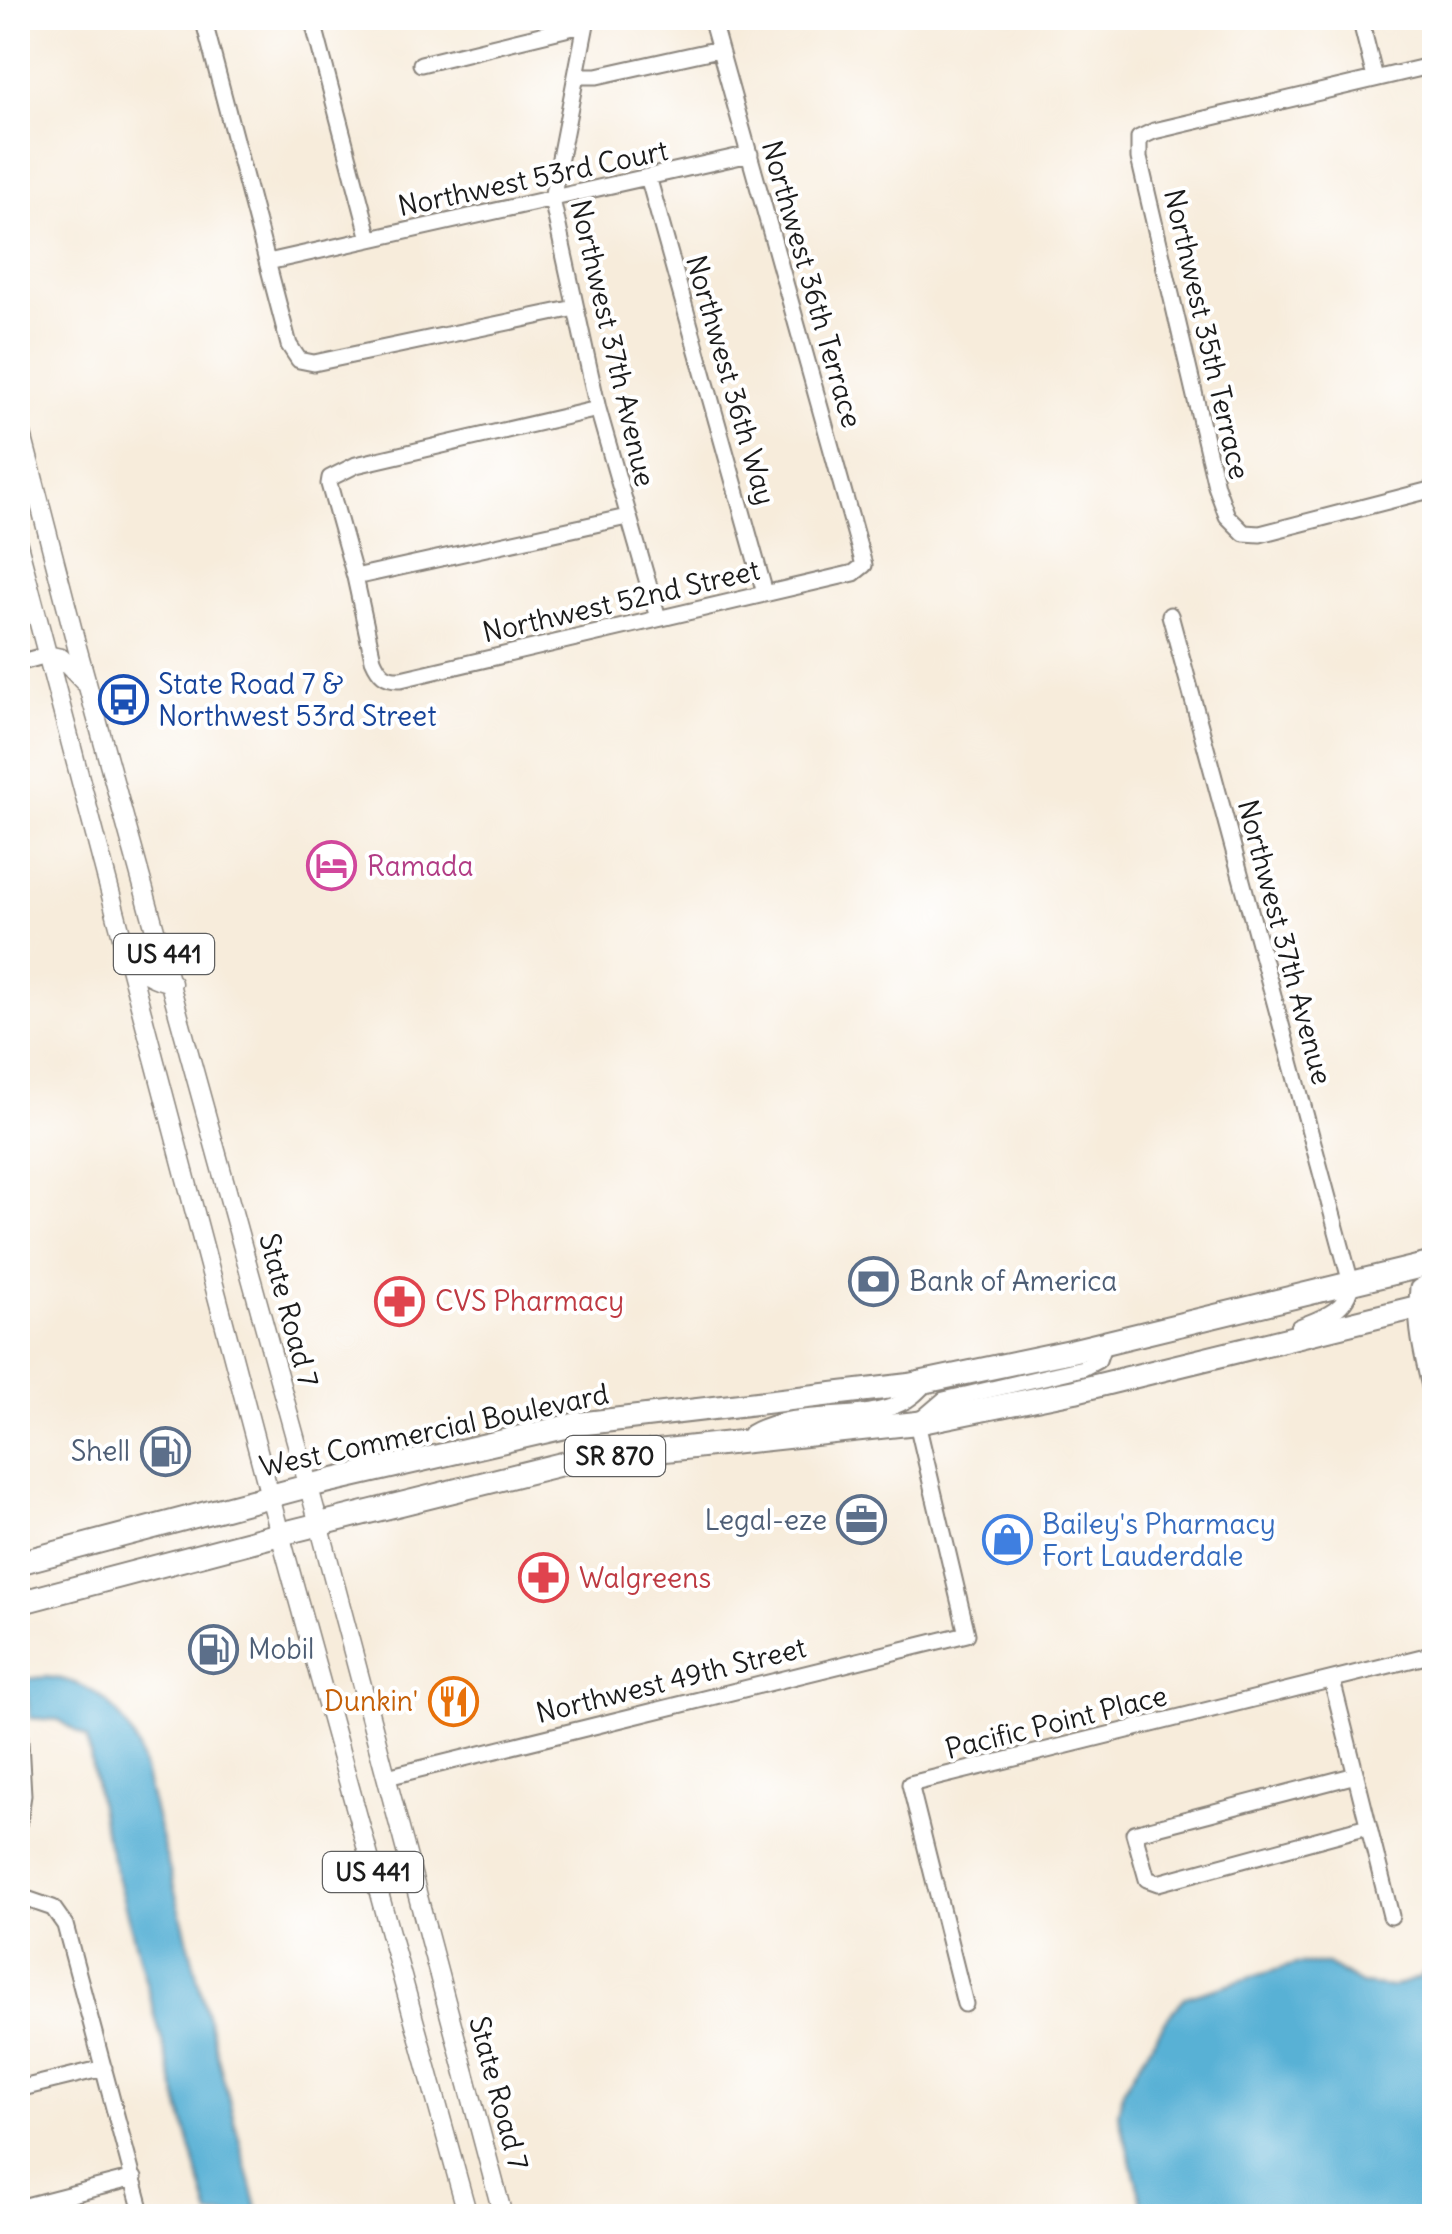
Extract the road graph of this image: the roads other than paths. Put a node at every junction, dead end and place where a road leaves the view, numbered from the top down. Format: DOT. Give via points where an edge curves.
graph roads {
  1 [pos="203,18"];
  2 [pos="312,18"];
  3 [pos="711,18"];
  4 [pos="1360,18"];
  5 [pos="585,21"];
  6 [pos="719,49"];
  7 [pos="421,64"];
  8 [pos="1434,65"];
  9 [pos="576,76"];
  10 [pos="1375,78"];
  11 [pos="750,154"];
  12 [pos="649,180"];
  13 [pos="552,198"];
  14 [pos="370,239"];
  15 [pos="268,262"];
  16 [pos="574,308"];
  17 [pos="598,409"];
  18 [pos="18,420"];
  19 [pos="1434,490"];
  20 [pos="627,516"];
  21 [pos="18,544"];
  22 [pos="864,565"];
  23 [pos="355,577"];
  24 [pos="765,593"];
  25 [pos="32,603"];
  26 [pos="1170,614"];
  27 [pos="658,618"];
  28 [pos="77,647"];
  29 [pos="47,655"];
  30 [pos="18,663"];
  31 [pos="90,691"];
  32 [pos="124,949"];
  33 [pos="172,982"];
  34 [pos="1434,1263"];
  35 [pos="1434,1278"];
  36 [pos="1351,1283"];
  37 [pos="1425,1305"];
  38 [pos="1274,1342"];
  39 [pos="1104,1343"];
  40 [pos="928,1381"];
  41 [pos="1434,1403"];
  42 [pos="917,1423"];
  43 [pos="751,1442"];
  44 [pos="308,1486"];
  45 [pos="270,1496"];
  46 [pos="319,1524"];
  47 [pos="280,1534"];
  48 [pos="18,1563"];
  49 [pos="18,1603"];
  50 [pos="1434,1654"];
  51 [pos="1332,1680"];
  52 [pos="18,1706"];
  53 [pos="1356,1775"];
  54 [pos="387,1777"];
  55 [pos="20,1794"];
  56 [pos="1368,1826"];
  57 [pos="18,1828"];
  58 [pos="18,1896"];
  59 [pos="1391,1916"];
  60 [pos="966,2004"];
  61 [pos="104,2068"];
  62 [pos="18,2089"];
  63 [pos="134,2178"];
  64 [pos="18,2208"];
  65 [pos="143,2216"];
  66 [pos="468,2216"];
  67 [pos="503,2216"];
  1 -- 15 [label="street"];
  2 -- 14 [label="street"];
  3 -- 6 [label="street, Northwest 36th Terrace"];
  4 -- 10 [label="street"];
  5 -- 7 [label="street"];
  5 -- 9 [label="street, Northwest 37th Avenue"];
  6 -- 9 [label="street"];
  6 -- 11 [label="street, Northwest 36th Terrace"];
  8 -- 10 [label="street"];
  9 -- 13 [label="street, Northwest 37th Avenue"];
  10 -- 19 [label="street, Northwest 35th Terrace" via="1154,131 1139,138 1139,158 1227,516 1244,533 1260,534"];
  11 -- 12 [label="street, Northwest 53rd Court"];
  11 -- 22 [label="street, Northwest 36th Terrace"];
  12 -- 13 [label="street, Northwest 53rd Court"];
  12 -- 24 [label="street, Northwest 36th Way"];
  13 -- 14 [label="street, Northwest 53rd Court"];
  13 -- 16 [label="street, Northwest 37th Avenue"];
  14 -- 15 [label="street, Northwest 53rd Court"];
  15 -- 16 [label="street" via="289,345 299,360 314,363"];
  16 -- 17 [label="street, Northwest 37th Avenue"];
  17 -- 20 [label="street, Northwest 37th Avenue"];
  17 -- 23 [label="street" via="356,465 330,478"];
  18 -- 28 [label="main road, State Road 7 / US 441"];
  20 -- 23 [label="street"];
  20 -- 27 [label="street, Northwest 37th Avenue"];
  21 -- 25 [label="main road, US 441"];
  22 -- 24 [label="street, Northwest 52nd Street" via="854,574"];
  23 -- 27 [label="street, Northwest 52nd Street" via="373,659 386,678"];
  24 -- 27 [label="street, Northwest 52nd Street"];
  25 -- 28 [label="main road" via="50,628"];
  25 -- 29 [label="main road, US 441"];
  26 -- 36 [label="street, Northwest 37th Avenue"];
  28 -- 31 [label="main road, State Road 7 / US 441"];
  29 -- 30 [label="street"];
  29 -- 31 [label="main road" via="74,668"];
  29 -- 32 [label="main road, US 441"];
  31 -- 33 [label="main road, State Road 7 / US 441"];
  32 -- 33 [label="main road" via="142,972"];
  32 -- 45 [label="main road, US 441"];
  33 -- 44 [label="main road, State Road 7 / US 441"];
  34 -- 36 [label="highway, West Commercial Boulevard / SR 870"];
  35 -- 37 [label="street" via="1418,1288"];
  36 -- 38 [label="street, West Commercial Boulevard" via="1336,1310"];
  36 -- 39 [label="highway, West Commercial Boulevard / SR 870"];
  37 -- 38 [label="highway, West Commercial Boulevard / SR 870"];
  37 -- 41 [label="street" via="1420,1344"];
  38 -- 42 [label="highway, West Commercial Boulevard / SR 870"];
  39 -- 40 [label="highway, West Commercial Boulevard / SR 870"];
  39 -- 42 [label="street, West Commercial Boulevard" via="1098,1360 1083,1368 944,1400"];
  40 -- 43 [label="street, West Commercial Boulevard" via="898,1406 781,1422 751,1433"];
  40 -- 44 [label="highway, West Commercial Boulevard / SR 870" via="578,1424"];
  42 -- 43 [label="highway, West Commercial Boulevard / SR 870"];
  42 -- 54 [label="street, Northwest 49th Street" via="967,1634"];
  43 -- 46 [label="highway, West Commercial Boulevard / SR 870" via="582,1460"];
  44 -- 45 [label="highway, West Commercial Boulevard / SR 870"];
  44 -- 46 [label="main road, State Road 7 / US 441"];
  45 -- 47 [label="main road, US 441"];
  45 -- 48 [label="highway, West Commercial Boulevard / SR 870"];
  46 -- 47 [label="highway, West Commercial Boulevard / SR 870"];
  46 -- 54 [label="main road, State Road 7 / US 441"];
  47 -- 49 [label="highway, West Commercial Boulevard / SR 870"];
  47 -- 66 [label="main road, US 441"];
  50 -- 51 [label="street, Pacific Point Place"];
  51 -- 53 [label="street"];
  51 -- 60 [label="street, Pacific Point Place" via="910,1784"];
  52 -- 55 [label="street"];
  53 -- 56 [label="street"];
  53 -- 56 [label="street" via="1134,1833 1147,1879 1158,1883"];
  54 -- 67 [label="main road, State Road 7 / US 441"];
  55 -- 57 [label="street"];
  56 -- 59 [label="street"];
  58 -- 61 [label="street" via="54,1908 65,1926"];
  61 -- 62 [label="street"];
  61 -- 63 [label="street"];
  63 -- 64 [label="street"];
  63 -- 65 [label="street"];
}
